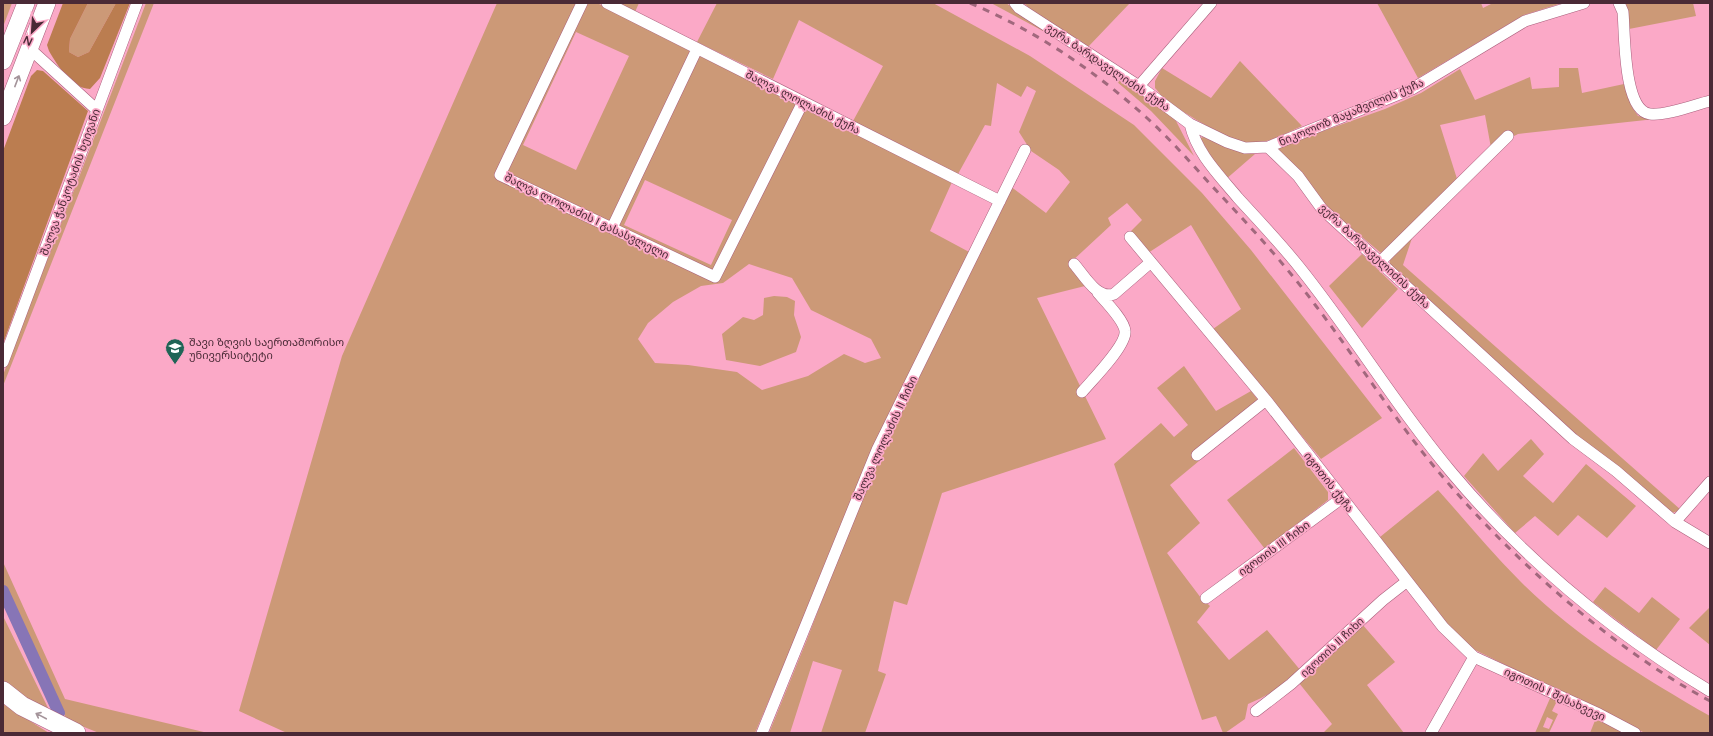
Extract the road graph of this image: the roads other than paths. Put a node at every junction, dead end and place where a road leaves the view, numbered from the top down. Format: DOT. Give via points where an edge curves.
graph roads {
  1 [pos="26,3"];
  2 [pos="47,3"];
  3 [pos="137,3"];
  4 [pos="582,3"];
  5 [pos="607,3"];
  6 [pos="1014,3"];
  7 [pos="1211,3"];
  8 [pos="1584,3"];
  9 [pos="1619,3"];
  10 [pos="29,48"];
  11 [pos="698,49"];
  12 [pos="3,61"];
  13 [pos="1139,86"];
  14 [pos="1710,101"];
  15 [pos="803,102"];
  16 [pos="97,110"];
  17 [pos="3,117"];
  18 [pos="1190,124"];
  19 [pos="1508,136"];
  20 [pos="1268,147"];
  21 [pos="1025,150"];
  22 [pos="1000,201"];
  23 [pos="612,228"];
  24 [pos="1130,237"];
  25 [pos="1151,262"];
  26 [pos="1380,262"];
  27 [pos="1074,264"];
  28 [pos="1098,292"];
  29 [pos="3,362"];
  30 [pos="1082,392"];
  31 [pos="1266,400"];
  32 [pos="1197,455"];
  33 [pos="1710,482"];
  34 [pos="1342,498"];
  35 [pos="1675,522"];
  36 [pos="1710,543"];
  37 [pos="1406,582"];
  38 [pos="1206,598"];
  39 [pos="1474,656"];
  40 [pos="3,691"];
  41 [pos="1710,691"];
  42 [pos="1256,711"];
  43 [pos="76,733"];
  44 [pos="762,733"];
  45 [pos="1431,733"];
  46 [pos="1635,733"];
  1 -- 12 [label="main road"];
  2 -- 10 [label="main road"];
  3 -- 16 [label="street, შალვა ჭანკოტაძის ხეივანი"];
  4 -- 23 [label="street, შალვა ლოლაძის I გასასვლელი" via="500,175"];
  5 -- 11 [label="street, შალვა ლოლაძის ქუჩა"];
  6 -- 13 [label="street, ვერა ბარდაველიძის ქუჩა"];
  7 -- 13 [label="street"];
  8 -- 20 [label="street, ნიკოლოზ მაყაშვილის ქუჩა" via="1525,21 1412,89"];
  9 -- 14 [label="street" via="1623,12 1628,75 1639,109 1649,114"];
  10 -- 16 [label="street"];
  17 -- 10 [label="main road, one-way"];
  11 -- 15 [label="street, შალვა ლოლაძის ქუჩა"];
  11 -- 23 [label="street"];
  13 -- 18 [label="street, ვერა ბარდაველიძის ქუჩა"];
  15 -- 22 [label="street, შალვა ლოლაძის ქუჩა"];
  15 -- 23 [label="street, შალვა ლოლაძის I გასასვლელი" via="715,277"];
  16 -- 29 [label="street, შალვა ჭანკოტაძის ხეივანი"];
  18 -- 20 [label="street, ვერა ბარდაველიძის ქუჩა" via="1245,148"];
  18 -- 41 [label="street" via="1193,138 1208,163 1300,269 1451,472 1515,543 1594,612 1666,664"];
  19 -- 26 [label="street"];
  20 -- 26 [label="street, ვერა ბარდაველიძის ქუჩა" via="1298,176 1322,208"];
  21 -- 22 [label="street, შალვა ლოლაძის II ჩიხი"];
  22 -- 44 [label="street, შალვა ლოლაძის II ჩიხი" via="877,450"];
  24 -- 25 [label="street, იგოთის ქუჩა"];
  25 -- 28 [label="street" via="1114,294 1108,296"];
  25 -- 31 [label="street, იგოთის ქუჩა"];
  26 -- 35 [label="street, ვერა ბარდაველიძის ქუჩა" via="1573,439 1616,471"];
  27 -- 28 [label="street"];
  28 -- 30 [label="street" via="1123,324 1126,332 1122,344"];
  31 -- 32 [label="street"];
  31 -- 34 [label="street, იგოთის ქუჩა"];
  33 -- 35 [label="street"];
  34 -- 37 [label="street, იგოთის ქუჩა"];
  34 -- 38 [label="street, იგოთის III ჩიხი"];
  35 -- 36 [label="street, ვერა ბარდაველიძის ქუჩა"];
  37 -- 39 [label="street, იგოთის ქუჩა" via="1443,628"];
  37 -- 42 [label="street, იგოთის II ჩიხი" via="1292,684"];
  39 -- 45 [label="street"];
  39 -- 46 [label="street, იგოთის I შესახვევი"];
  43 -- 40 [label="highway, one-way" via="22,706"];
}
